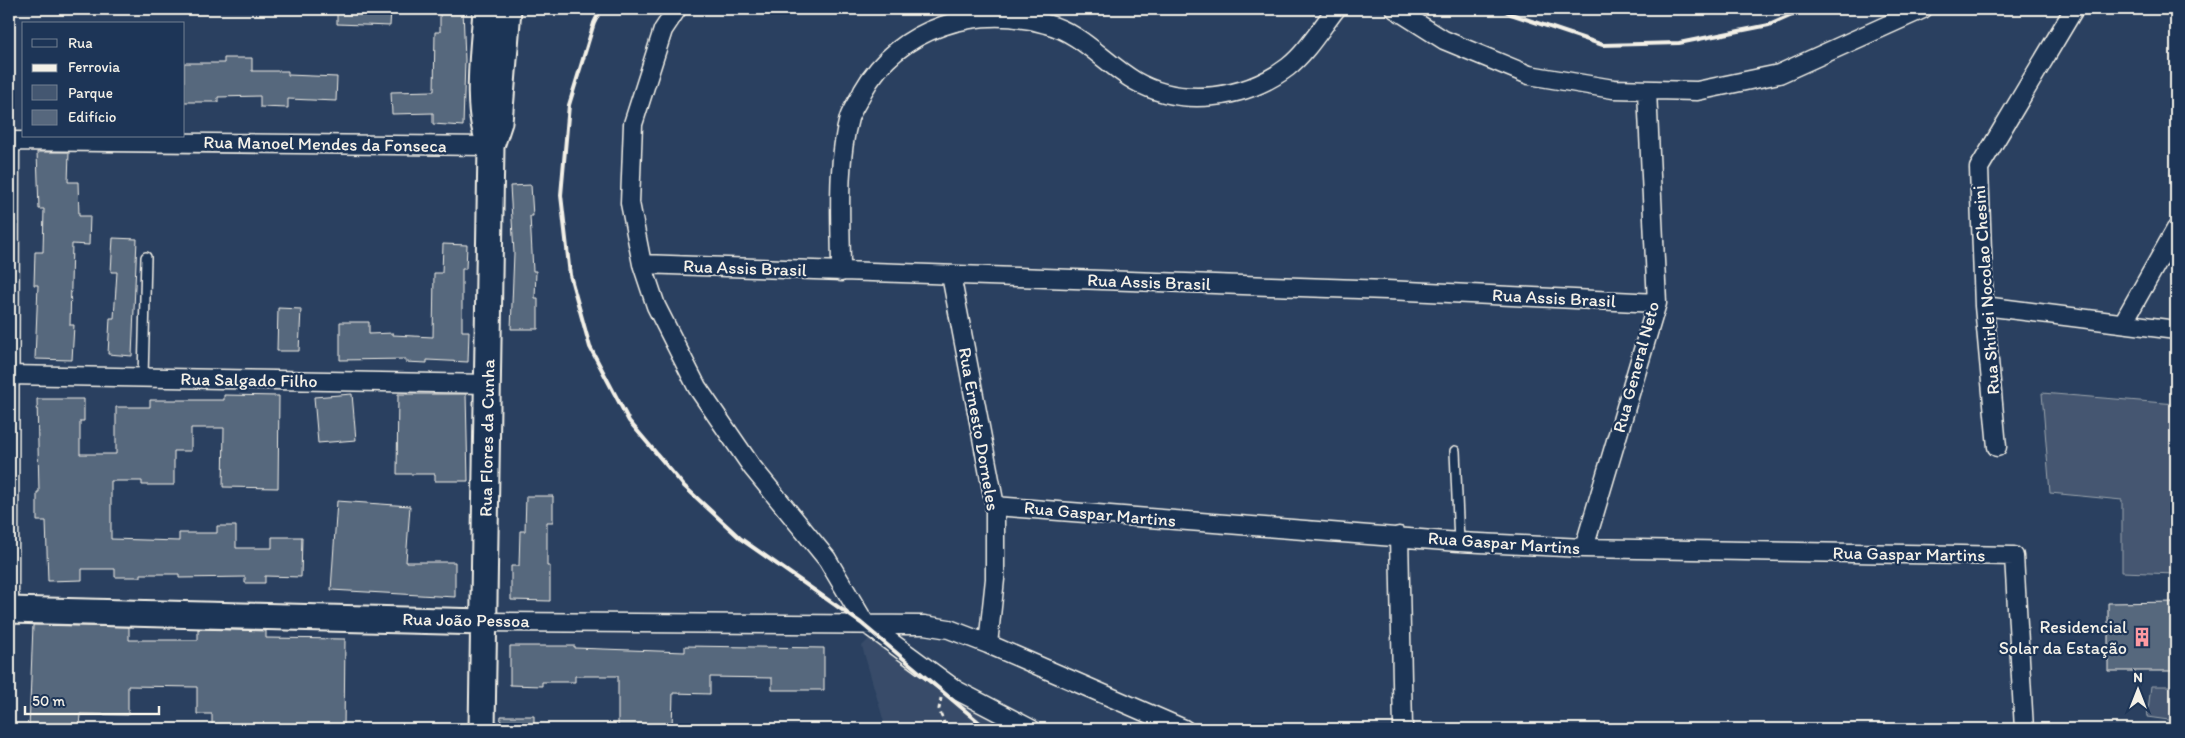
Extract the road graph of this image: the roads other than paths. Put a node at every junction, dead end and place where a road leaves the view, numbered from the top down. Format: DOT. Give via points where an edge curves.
graph roads {
  1 [pos="486,9"];
  2 [pos="508,9"];
  3 [pos="677,9"];
  4 [pos="1336,9"];
  5 [pos="1395,9"];
  6 [pos="1923,9"];
  7 [pos="2074,9"];
  8 [pos="1647,90"];
  9 [pos="491,122"];
  10 [pos="9,141"];
  11 [pos="491,146"];
  12 [pos="2176,229"];
  13 [pos="146,257"];
  14 [pos="642,264"];
  15 [pos="841,272"];
  16 [pos="951,275"];
  17 [pos="1657,303"];
  18 [pos="1984,306"];
  19 [pos="2123,323"];
  20 [pos="2176,328"];
  21 [pos="9,375"];
  22 [pos="143,378"];
  23 [pos="489,384"];
  24 [pos="1997,447"];
  25 [pos="1455,451"];
  26 [pos="995,506"];
  27 [pos="1399,536"];
  28 [pos="1458,542"];
  29 [pos="1584,548"];
  30 [pos="9,609"];
  31 [pos="484,622"];
  32 [pos="865,622"];
  33 [pos="988,644"];
  34 [pos="482,729"];
  35 [pos="1031,729"];
  36 [pos="1184,729"];
  37 [pos="1403,729"];
  38 [pos="2024,729"];
  1 -- 9 [label="street"];
  2 -- 9 [label="street"];
  3 -- 14 [label="street" via="663,30 633,124 630,204"];
  4 -- 15 [label="street" via="1288,67 1232,94 1199,97 1168,93 1135,81 1077,37 1048,24 1007,16 962,20 931,28 900,48 872,76 850,116 842,159"];
  5 -- 8 [label="street" via="1444,40 1529,75 1613,89"];
  6 -- 8 [label="street" via="1780,74 1696,91"];
  7 -- 18 [label="street, Rua Shirlei Nocolao Chesini" via="1979,168"];
  8 -- 17 [label="street, Rua General Neto"];
  9 -- 11 [label="street, Rua Flores da Cunha"];
  10 -- 11 [label="street, Rua Manoel Mendes da Fonseca"];
  10 -- 21 [label="street"];
  11 -- 23 [label="street, Rua Flores da Cunha"];
  12 -- 19 [label="street"];
  13 -- 22 [label="lane"];
  14 -- 15 [label="street, Rua Assis Brasil"];
  14 -- 32 [label="street" via="656,306 697,387 752,467 827,559"];
  15 -- 16 [label="street, Rua Assis Brasil"];
  16 -- 17 [label="street, Rua Assis Brasil"];
  16 -- 26 [label="street, Rua Ernesto Dorneles"];
  17 -- 29 [label="street, Rua General Neto"];
  18 -- 19 [label="street"];
  18 -- 24 [label="street, Rua Shirlei Nocolao Chesini"];
  19 -- 20 [label="street"];
  21 -- 22 [label="street, Rua Salgado Filho"];
  21 -- 30 [label="street"];
  22 -- 23 [label="street, Rua Salgado Filho"];
  23 -- 31 [label="street, Rua Flores da Cunha"];
  25 -- 28 [label="lane"];
  26 -- 27 [label="street, Rua Gaspar Martins"];
  26 -- 33 [label="street, Rua Ernesto Dorneles" via="995,579"];
  27 -- 28 [label="street, Rua Gaspar Martins"];
  27 -- 37 [label="street"];
  28 -- 29 [label="street, Rua Gaspar Martins"];
  29 -- 38 [label="street, Rua Gaspar Martins" via="2014,556"];
  30 -- 31 [label="street, Rua João Pessoa"];
  31 -- 32 [label="street, Rua João Pessoa"];
  31 -- 34 [label="street, Rua Flores da Cunha"];
  32 -- 33 [label="street, Rua João Pessoa" via="949,629"];
  32 -- 35 [label="street" via="956,690"];
  33 -- 36 [label="street, Rua João Pessoa"];
}
